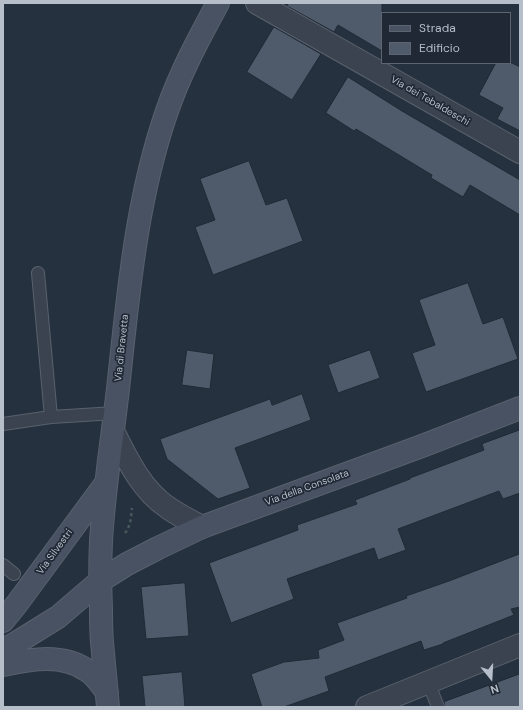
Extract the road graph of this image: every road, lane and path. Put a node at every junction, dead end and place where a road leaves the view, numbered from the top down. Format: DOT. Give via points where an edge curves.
graph roads {
  1 [pos="218,3"];
  2 [pos="257,3"];
  3 [pos="520,152"];
  4 [pos="38,273"];
  5 [pos="520,408"];
  6 [pos="50,417"];
  7 [pos="114,422"];
  8 [pos="3,424"];
  9 [pos="106,483"];
  10 [pos="133,502"];
  11 [pos="202,527"];
  12 [pos="123,535"];
  13 [pos="3,565"];
  14 [pos="14,574"];
  15 [pos="100,581"];
  16 [pos="3,621"];
  17 [pos="520,646"];
  18 [pos="3,650"];
  19 [pos="3,665"];
  20 [pos="428,682"];
  21 [pos="108,700"];
  22 [pos="367,707"];
  23 [pos="438,707"];
  1 -- 7 [label="main road, Via di Bravetta" via="174,92 147,181 130,282"];
  2 -- 3 [label="street, Via dei Tebaldeschi"];
  4 -- 6 [label="lane"];
  5 -- 11 [label="main road, Via della Consolata"];
  6 -- 7 [label="lane"];
  6 -- 8 [label="lane"];
  7 -- 9 [label="main road, Via di Bravetta"];
  7 -- 11 [label="street" via="122,451 140,481 166,506"];
  9 -- 15 [label="main road, Via di Bravetta"];
  9 -- 16 [label="main road, Via Silvestri"];
  10 -- 12 [label="path" via="128,530"];
  11 -- 15 [label="main road, Via della Consolata" via="127,564"];
  13 -- 14 [label="lane"];
  15 -- 18 [label="main road" via="58,617"];
  15 -- 21 [label="main road, Via di Bravetta"];
  17 -- 20 [label="street"];
  19 -- 21 [label="main road" via="48,658 69,661 90,671"];
  20 -- 22 [label="street"];
  20 -- 23 [label="lane"];
}
